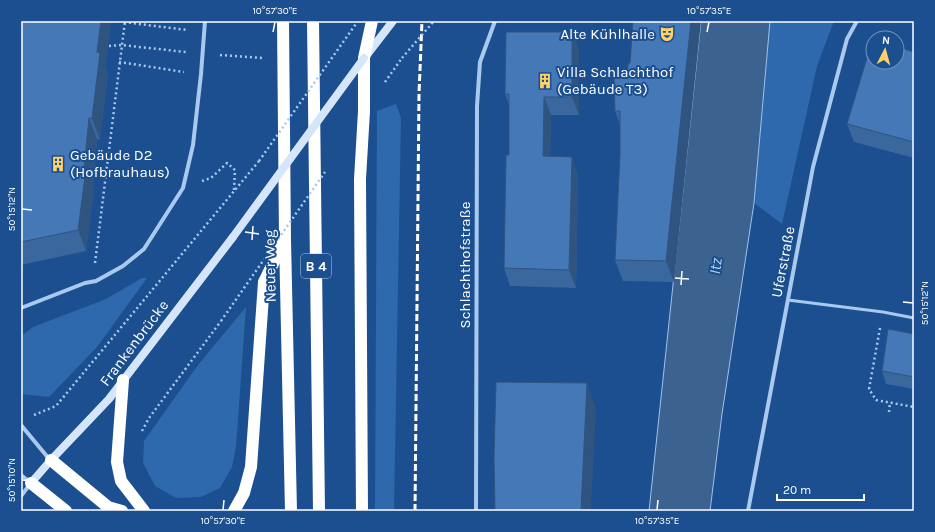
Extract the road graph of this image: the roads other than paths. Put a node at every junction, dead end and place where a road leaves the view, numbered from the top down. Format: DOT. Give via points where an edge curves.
graph roads {
  1 [pos="205,21"];
  2 [pos="283,21"];
  3 [pos="313,21"];
  4 [pos="372,21"];
  5 [pos="393,21"];
  6 [pos="495,21"];
  7 [pos="856,21"];
  8 [pos="364,58"];
  9 [pos="285,240"];
  10 [pos="788,300"];
  11 [pos="21,308"];
  12 [pos="914,318"];
  13 [pos="123,380"];
  14 [pos="21,425"];
  15 [pos="51,460"];
  16 [pos="21,475"];
  17 [pos="31,483"];
  18 [pos="21,496"];
  19 [pos="66,511"];
  20 [pos="122,511"];
  21 [pos="144,511"];
  22 [pos="234,511"];
  23 [pos="291,511"];
  24 [pos="318,511"];
  25 [pos="362,511"];
  26 [pos="476,511"];
  27 [pos="748,511"];
  1 -- 11 [label="street" via="193,145 183,188 144,249 123,266 96,281"];
  2 -- 9 [label="highway, Neuer Weg / B 4"];
  3 -- 24 [label="highway, B 4"];
  4 -- 8 [label="highway"];
  5 -- 8 [label="street, Frankenbrücke"];
  6 -- 26 [label="street, Schlachthofstraße" via="480,62 477,106"];
  7 -- 10 [label="street, Uferstraße" via="847,39 813,167"];
  8 -- 13 [label="street, Frankenbrücke, bridge"];
  8 -- 25 [label="highway" via="360,179"];
  9 -- 22 [label="highway" via="264,282 251,467 244,493"];
  9 -- 23 [label="highway, Neuer Weg / B 4"];
  10 -- 12 [label="lane"];
  10 -- 27 [label="street, Uferstraße"];
  13 -- 15 [label="street, Frankenbrücke" via="109,399"];
  13 -- 21 [label="highway" via="117,462 121,481"];
  14 -- 15 [label="street"];
  15 -- 17 [label="street, Frankenbrücke"];
  15 -- 20 [label="highway" via="108,507"];
  16 -- 17 [label="street"];
  17 -- 18 [label="street"];
  17 -- 19 [label="highway"];
}
